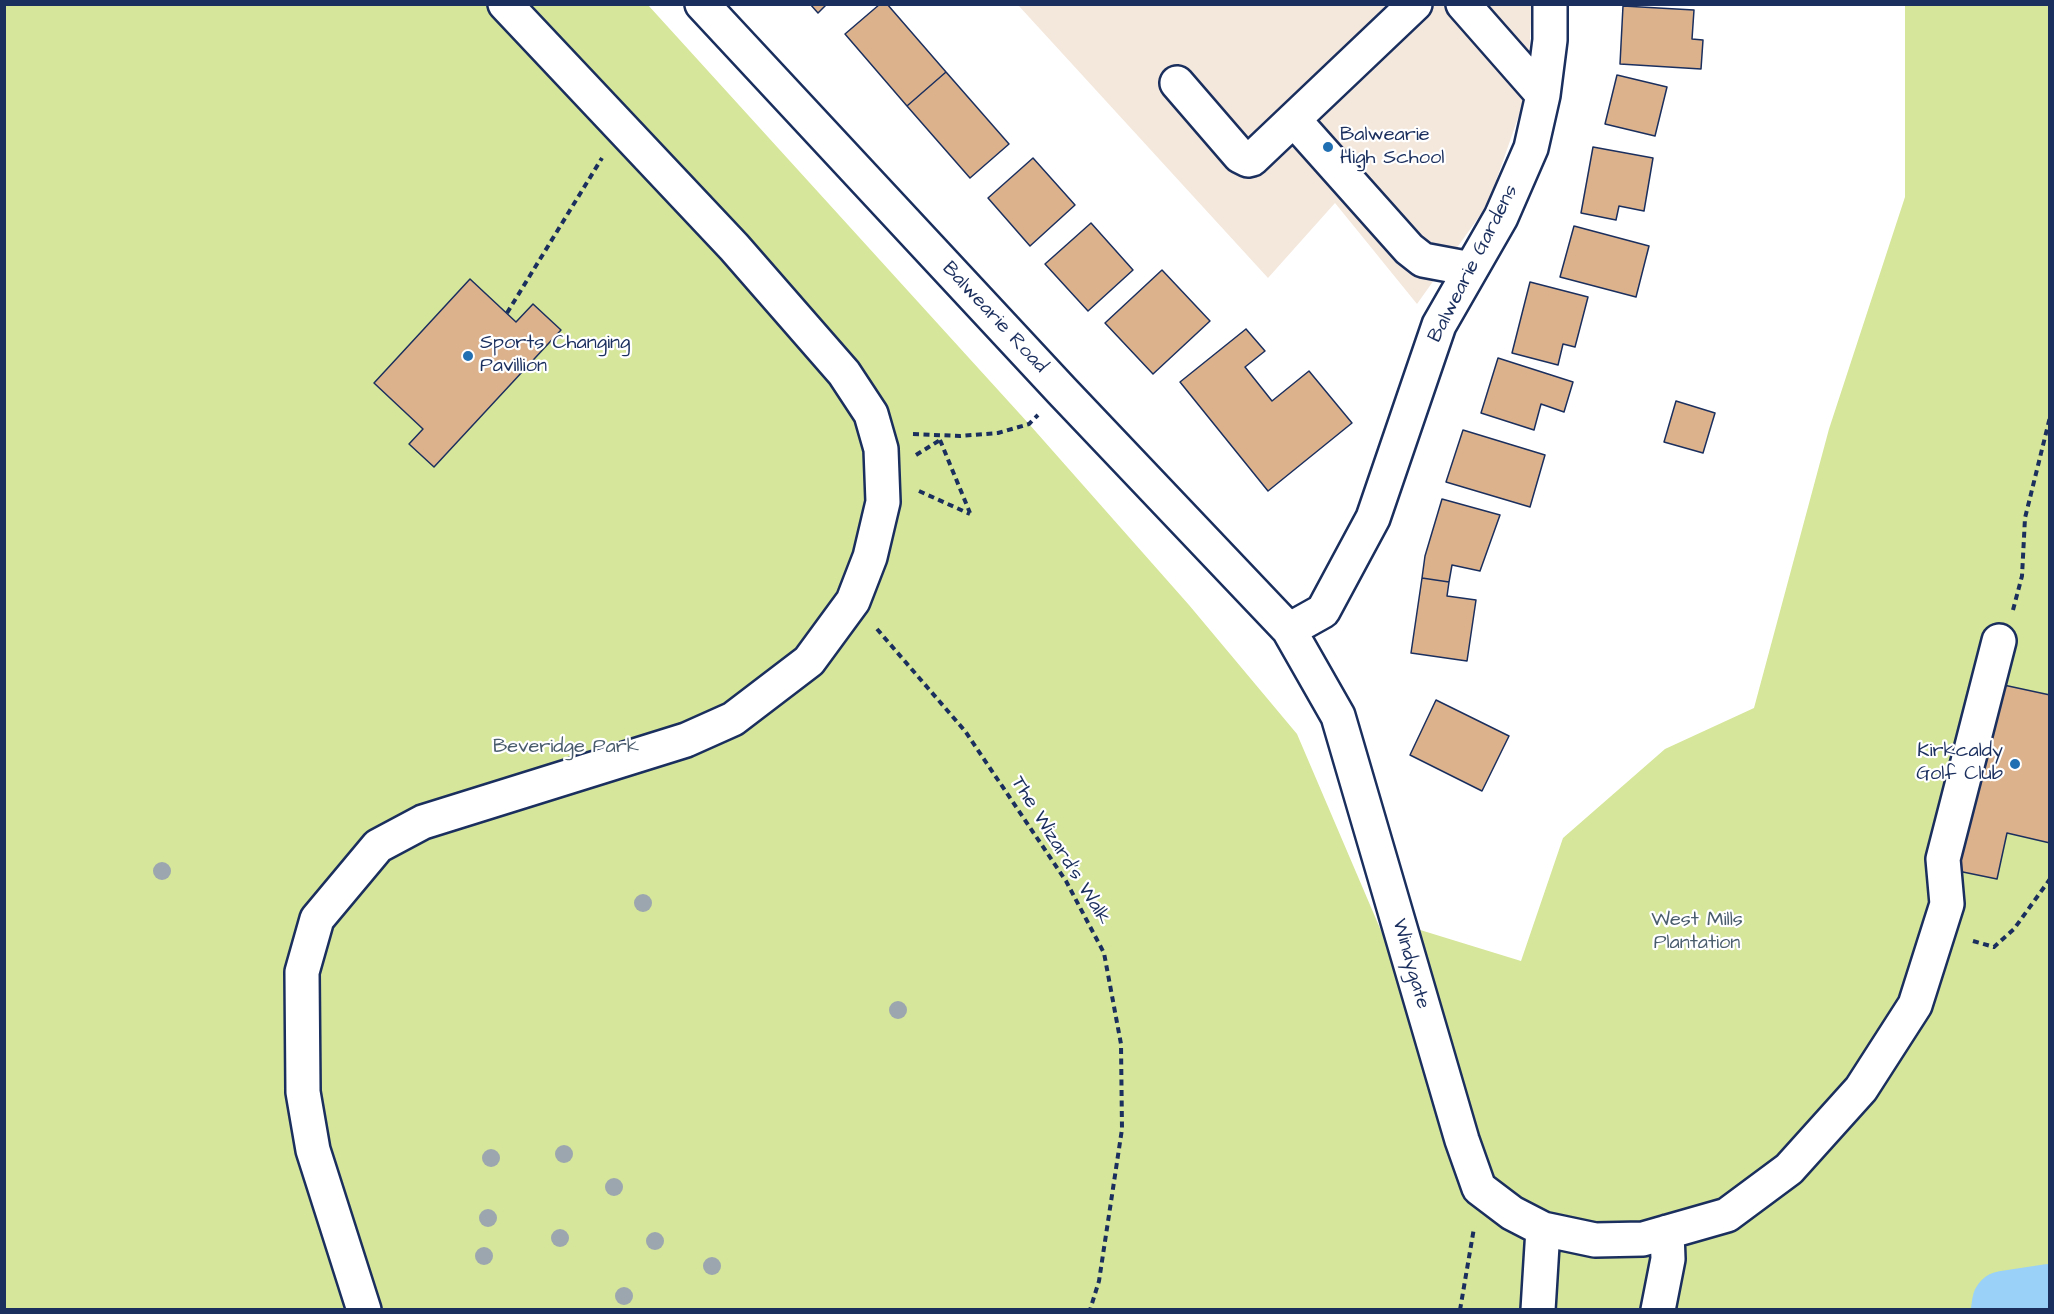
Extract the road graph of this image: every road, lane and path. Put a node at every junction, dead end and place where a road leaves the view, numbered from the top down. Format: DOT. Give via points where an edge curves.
graph roads {
  1 [pos="505,4"];
  2 [pos="702,4"];
  3 [pos="1415,4"];
  4 [pos="1463,4"];
  5 [pos="1550,4"];
  6 [pos="1177,83"];
  7 [pos="1543,95"];
  8 [pos="1294,120"];
  9 [pos="621,128"];
  10 [pos="1471,269"];
  11 [pos="507,313"];
  12 [pos="1062,391"];
  13 [pos="2049,417"];
  14 [pos="876,433"];
  15 [pos="940,440"];
  16 [pos="882,475"];
  17 [pos="853,601"];
  18 [pos="1289,630"];
  19 [pos="1999,641"];
  20 [pos="2049,879"];
  21 [pos="1938,932"];
  22 [pos="1479,1188"];
  23 [pos="1543,1229"];
  24 [pos="1667,1232"];
  25 [pos="1089,1308"];
  26 [pos="364,1310"];
  27 [pos="1460,1310"];
  28 [pos="1539,1310"];
  29 [pos="1658,1310"];
  1 -- 9 [label="street"];
  2 -- 12 [label="street, Balwearie Road"];
  3 -- 8 [label="street"];
  4 -- 7 [label="street"];
  5 -- 7 [label="street, Balwearie Gardens"];
  6 -- 8 [label="street" via="1240,156 1248,160"];
  7 -- 10 [label="street, Balwearie Gardens" via="1531,148 1501,217"];
  8 -- 10 [label="street" via="1409,249 1423,260"];
  9 -- 11 [label="path"];
  9 -- 14 [label="street" via="734,247 844,373 871,414"];
  10 -- 18 [label="street, Balwearie Gardens" via="1439,325 1373,518 1323,611"];
  12 -- 14 [label="path" via="1029,424 998,432 960,436"];
  12 -- 18 [label="street, Balwearie Road"];
  13 -- 19 [label="path" via="2025,518 2022,576 2012,616"];
  14 -- 16 [label="street"];
  15 -- 16 [label="path" via="970,514"];
  16 -- 17 [label="street" via="883,502 878,524"];
  17 -- 25 [label="path, The Wizard's Walk" via="965,731 1066,881 1104,953 1121,1044 1122,1129 1099,1281"];
  17 -- 26 [label="street" via="809,661 733,719 686,740 423,822 378,846 317,918 302,972 303,1092 313,1150"];
  18 -- 22 [label="street, Windygate" via="1338,716"];
  19 -- 21 [label="street" via="1943,859 1947,904"];
  20 -- 21 [label="path" via="2014,929 1994,947"];
  21 -- 24 [label="street" via="1915,1005 1861,1089 1789,1169 1727,1215"];
  22 -- 23 [label="street" via="1512,1213"];
  22 -- 27 [label="path"];
  23 -- 24 [label="street" via="1595,1240 1643,1239"];
  23 -- 28 [label="street"];
  24 -- 29 [label="street" via="1668,1258"];
}
